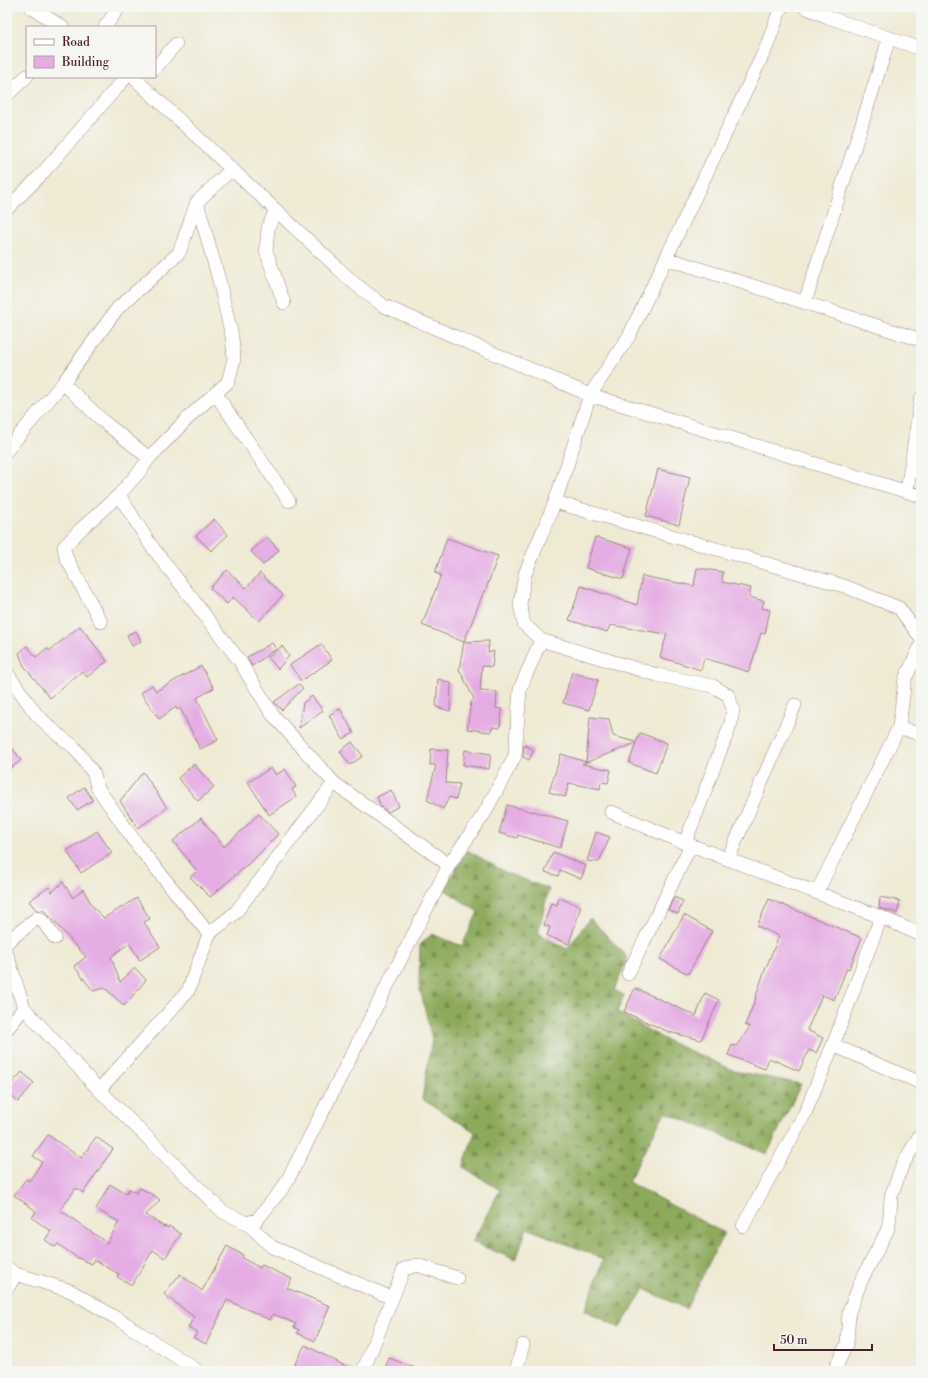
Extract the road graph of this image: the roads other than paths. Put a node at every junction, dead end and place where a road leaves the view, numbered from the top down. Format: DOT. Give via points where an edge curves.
graph roads {
  1 [pos="31,7"];
  2 [pos="119,7"];
  3 [pos="781,7"];
  4 [pos="805,7"];
  5 [pos="60,26"];
  6 [pos="106,26"];
  7 [pos="889,39"];
  8 [pos="176,44"];
  9 [pos="921,49"];
  10 [pos="156,67"];
  11 [pos="26,77"];
  12 [pos="125,78"];
  13 [pos="140,79"];
  14 [pos="7,95"];
  15 [pos="232,169"];
  16 [pos="197,202"];
  17 [pos="7,209"];
  18 [pos="276,210"];
  19 [pos="666,258"];
  20 [pos="805,302"];
  21 [pos="284,303"];
  22 [pos="921,340"];
  23 [pos="64,383"];
  24 [pos="215,393"];
  25 [pos="590,395"];
  26 [pos="921,398"];
  27 [pos="7,450"];
  28 [pos="149,458"];
  29 [pos="907,491"];
  30 [pos="119,495"];
  31 [pos="921,496"];
  32 [pos="289,501"];
  33 [pos="555,502"];
  34 [pos="101,622"];
  35 [pos="921,638"];
  36 [pos="541,640"];
  37 [pos="921,645"];
  38 [pos="7,673"];
  39 [pos="796,705"];
  40 [pos="899,727"];
  41 [pos="921,735"];
  42 [pos="334,783"];
  43 [pos="611,812"];
  44 [pos="688,844"];
  45 [pos="728,859"];
  46 [pos="449,865"];
  47 [pos="817,892"];
  48 [pos="881,917"];
  49 [pos="208,934"];
  50 [pos="921,935"];
  51 [pos="55,938"];
  52 [pos="7,942"];
  53 [pos="7,955"];
  54 [pos="628,974"];
  55 [pos="24,1008"];
  56 [pos="7,1029"];
  57 [pos="833,1045"];
  58 [pos="921,1083"];
  59 [pos="98,1090"];
  60 [pos="921,1133"];
  61 [pos="247,1223"];
  62 [pos="743,1226"];
  63 [pos="12,1271"];
  64 [pos="457,1278"];
  65 [pos="7,1289"];
  66 [pos="392,1298"];
  67 [pos="523,1345"];
  68 [pos="198,1371"];
  69 [pos="363,1371"];
  70 [pos="516,1371"];
  71 [pos="834,1371"];
  1 -- 5 [label="street"];
  2 -- 6 [label="street"];
  3 -- 19 [label="street" via="766,48"];
  4 -- 7 [label="street"];
  7 -- 9 [label="street"];
  7 -- 20 [label="street"];
  8 -- 10 [label="street"];
  11 -- 14 [label="street"];
  12 -- 17 [label="street" via="40,176"];
  13 -- 15 [label="street"];
  15 -- 16 [label="street"];
  15 -- 18 [label="street"];
  16 -- 23 [label="street" via="179,253 117,309"];
  16 -- 24 [label="street" via="232,337 234,359 228,382"];
  18 -- 21 [label="street" via="268,228 266,252"];
  18 -- 25 [label="street" via="355,284 384,306"];
  19 -- 20 [label="street"];
  19 -- 25 [label="street" via="629,336"];
  20 -- 22 [label="street"];
  23 -- 27 [label="street"];
  23 -- 28 [label="street" via="102,421"];
  24 -- 28 [label="street"];
  24 -- 32 [label="street"];
  25 -- 29 [label="street"];
  25 -- 33 [label="street"];
  26 -- 29 [label="street"];
  28 -- 30 [label="street"];
  29 -- 31 [label="street"];
  30 -- 34 [label="street" via="64,548 66,557"];
  30 -- 42 [label="street" via="150,544 239,660 272,714"];
  33 -- 35 [label="street" via="844,586 899,608"];
  33 -- 36 [label="street" via="525,574 520,604 524,624"];
  36 -- 44 [label="street" via="657,675 713,686 728,695 732,709 731,723"];
  36 -- 46 [label="street" via="520,689 515,756 484,814"];
  37 -- 40 [label="street" via="905,679"];
  38 -- 49 [label="street" via="36,714 74,747 94,774 98,786 138,846"];
  39 -- 45 [label="street"];
  40 -- 41 [label="street"];
  40 -- 47 [label="street"];
  42 -- 46 [label="street"];
  42 -- 49 [label="street" via="236,912"];
  43 -- 44 [label="street"];
  44 -- 45 [label="street"];
  44 -- 54 [label="street"];
  45 -- 47 [label="street"];
  46 -- 61 [label="street" via="285,1185 257,1220"];
  47 -- 48 [label="street"];
  48 -- 50 [label="street"];
  48 -- 57 [label="street"];
  49 -- 59 [label="street" via="188,991"];
  51 -- 52 [label="street" via="41,919 37,918"];
  53 -- 55 [label="street"];
  55 -- 56 [label="street"];
  55 -- 59 [label="street"];
  57 -- 58 [label="street"];
  57 -- 62 [label="street" via="805,1113"];
  59 -- 61 [label="street" via="223,1212"];
  60 -- 71 [label="street" via="902,1166 891,1196 888,1229 849,1312 847,1344"];
  61 -- 66 [label="street" via="272,1246"];
  63 -- 65 [label="street"];
  63 -- 68 [label="street" via="71,1291"];
  64 -- 66 [label="street" via="417,1264 404,1269"];
  66 -- 69 [label="street"];
  67 -- 70 [label="street"];
}
